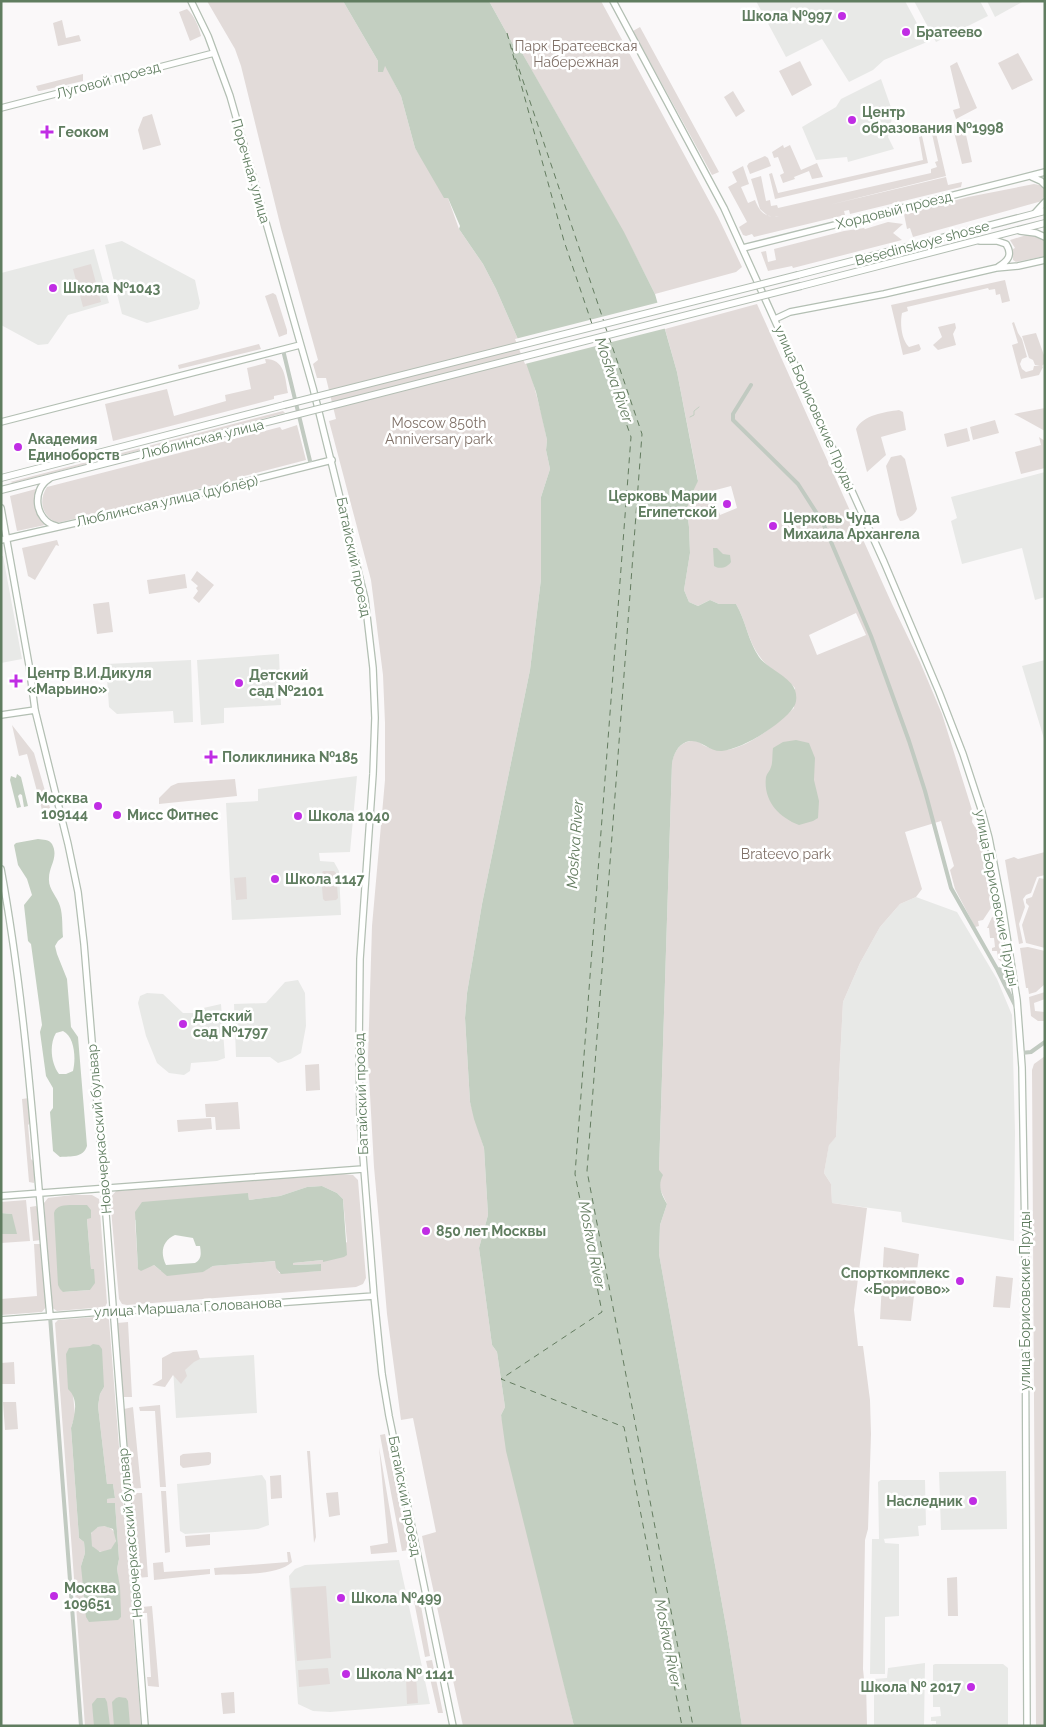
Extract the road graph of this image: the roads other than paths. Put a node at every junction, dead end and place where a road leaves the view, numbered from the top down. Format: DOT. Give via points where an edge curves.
graph roads {
  1 [pos="191,1"];
  2 [pos="613,1"];
  3 [pos="214,53"];
  4 [pos="1,108"];
  5 [pos="1045,172"];
  6 [pos="1025,177"];
  7 [pos="1045,185"];
  8 [pos="1045,202"];
  9 [pos="1045,211"];
  10 [pos="1035,213"];
  11 [pos="1045,222"];
  12 [pos="1013,231"];
  13 [pos="1045,236"];
  14 [pos="976,241"];
  15 [pos="743,248"];
  16 [pos="1045,260"];
  17 [pos="996,268"];
  18 [pos="775,319"];
  19 [pos="300,345"];
  20 [pos="283,350"];
  21 [pos="751,385"];
  22 [pos="284,405"];
  23 [pos="287,417"];
  24 [pos="1,422"];
  25 [pos="332,460"];
  26 [pos="311,465"];
  27 [pos="51,477"];
  28 [pos="1,478"];
  29 [pos="1,490"];
  30 [pos="1,508"];
  31 [pos="58,526"];
  32 [pos="4,539"];
  33 [pos="35,710"];
  34 [pos="1,715"];
  35 [pos="1,868"];
  36 [pos="1012,968"];
  37 [pos="997,969"];
  38 [pos="1014,981"];
  39 [pos="1018,1011"];
  40 [pos="1045,1042"];
  41 [pos="1021,1053"];
  42 [pos="363,1168"];
  43 [pos="104,1188"];
  44 [pos="39,1193"];
  45 [pos="1,1196"];
  46 [pos="374,1296"];
  47 [pos="114,1311"];
  48 [pos="50,1316"];
  49 [pos="1,1320"];
  50 [pos="81,1726"];
  51 [pos="145,1726"];
  52 [pos="453,1726"];
  53 [pos="1027,1726"];
  1 -- 3 [label="main road, Поречная улица"];
  2 -- 15 [label="main road, улица Борисовские Пруды"];
  3 -- 4 [label="main road, Луговой проезд"];
  3 -- 19 [label="main road, Поречная улица" via="230,96"];
  5 -- 6 [label="main road, Хордовый проезд"];
  6 -- 7 [label="main road" via="1036,178"];
  6 -- 15 [label="main road, Хордовый проезд"];
  8 -- 10 [label="main road"];
  9 -- 10 [label="main road, Besedinskoye shosse"];
  10 -- 22 [label="main road, Besedinskoye shosse, bridge"];
  11 -- 12 [label="main road, Besedinskoye shosse"];
  12 -- 13 [label="main road"];
  12 -- 14 [label="main road, Besedinskoye shosse"];
  14 -- 17 [label="main road" via="1006,244 1010,253 1008,258"];
  14 -- 23 [label="main road, Besedinskoye shosse, bridge"];
  15 -- 18 [label="main road, улица Борисовские Пруды"];
  16 -- 17 [label="main road"];
  17 -- 18 [label="main road" via="790,312"];
  18 -- 36 [label="main road, улица Борисовские Пруды" via="884,562 963,754 989,838"];
  19 -- 20 [label="main road"];
  19 -- 25 [label="main road, Поречная улица"];
  20 -- 24 [label="main road"];
  20 -- 26 [label="street"];
  21 -- 37 [label="street" via="733,414 733,420 798,484 823,523 868,628 903,724 951,888"];
  22 -- 28 [label="main road, Люблинская улица"];
  23 -- 27 [label="main road, Люблинская улица"];
  25 -- 26 [label="main road, Люблинская улица (дублёр)"];
  25 -- 42 [label="main road, Батайский проезд" via="366,599 374,686 373,774 362,918 359,1015"];
  26 -- 31 [label="main road, Люблинская улица (дублёр)"];
  27 -- 29 [label="main road, Люблинская улица"];
  27 -- 31 [label="main road" via="40,487 38,502 46,522"];
  30 -- 32 [label="main road, Новочеркасский бульвар"];
  31 -- 32 [label="main road, Люблинская улица (дублёр)"];
  32 -- 33 [label="main road, Новочеркасский бульвар"];
  33 -- 34 [label="main road"];
  33 -- 43 [label="main road, Новочеркасский бульвар" via="78,892"];
  35 -- 44 [label="main road" via="29,1064"];
  36 -- 37 [label="street"];
  36 -- 38 [label="main road, улица Борисовские Пруды"];
  37 -- 38 [label="street" via="1009,982"];
  37 -- 39 [label="street"];
  38 -- 39 [label="main road, улица Борисовские Пруды"];
  39 -- 41 [label="main road, улица Борисовские Пруды"];
  40 -- 41 [label="street" via="1032,1052"];
  41 -- 53 [label="main road, улица Борисовские Пруды"];
  42 -- 43 [label="main road"];
  42 -- 46 [label="main road, Батайский проезд"];
  43 -- 44 [label="main road"];
  43 -- 47 [label="main road, Новочеркасский бульвар"];
  44 -- 45 [label="main road"];
  44 -- 48 [label="main road"];
  46 -- 47 [label="main road, улица Маршала Голованова"];
  46 -- 52 [label="main road, Батайский проезд" via="389,1416"];
  47 -- 48 [label="main road, улица Маршала Голованова"];
  47 -- 51 [label="main road, Новочеркасский бульвар"];
  48 -- 49 [label="main road, улица Маршала Голованова"];
  48 -- 50 [label="street"];
}
